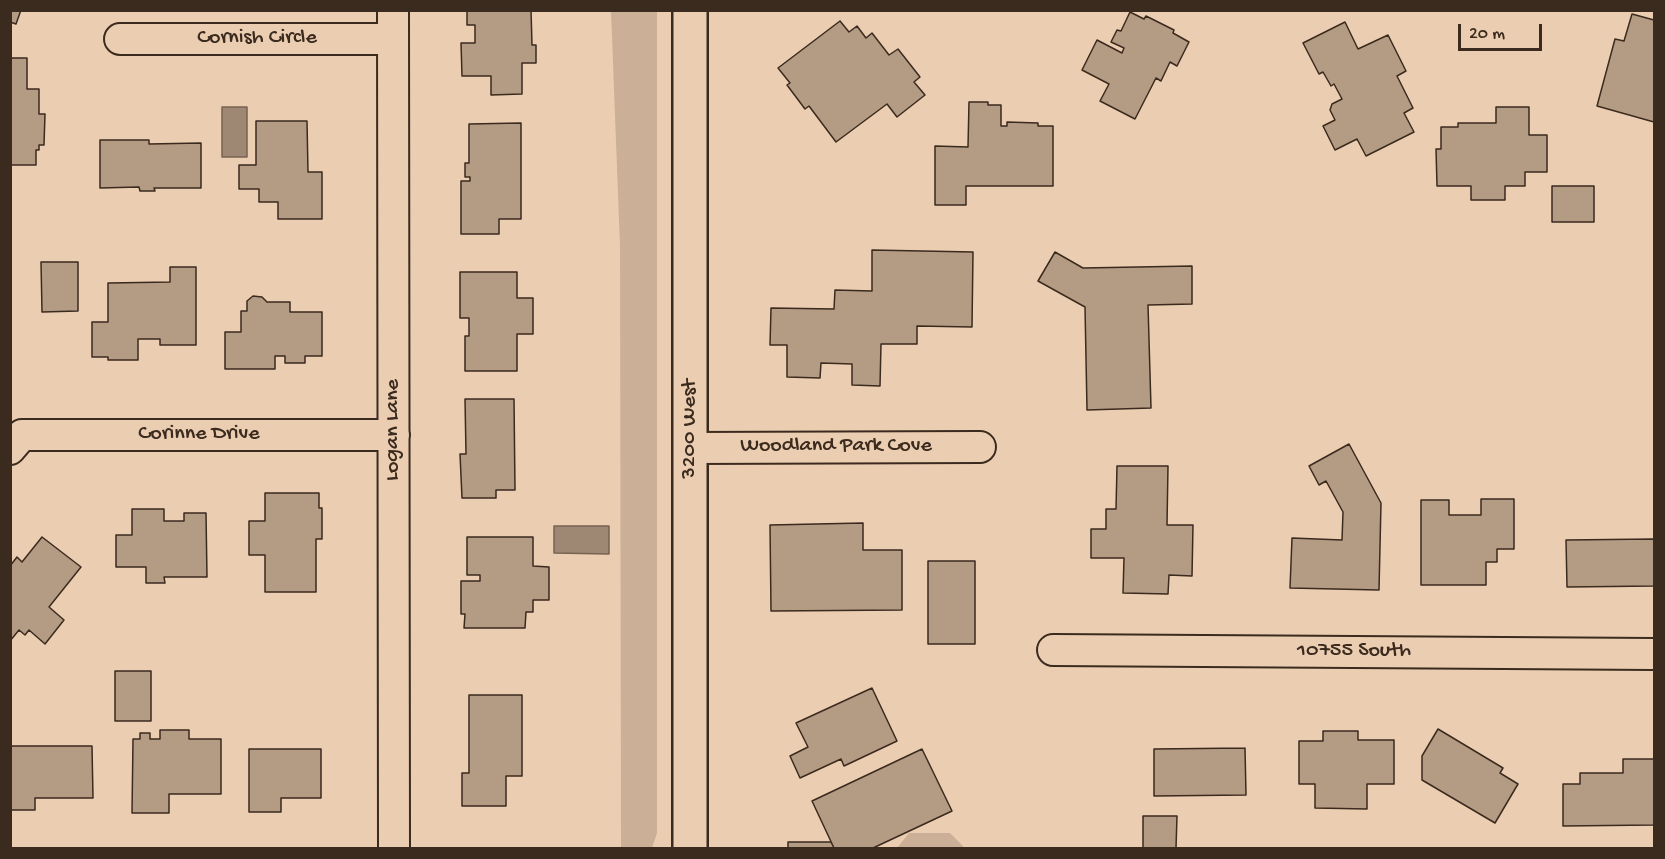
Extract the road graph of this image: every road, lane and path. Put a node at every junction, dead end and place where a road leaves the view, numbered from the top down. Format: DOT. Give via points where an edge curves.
graph roads {
  1 [pos="690,10"];
  2 [pos="393,25"];
  3 [pos="120,39"];
  4 [pos="394,435"];
  5 [pos="980,447"];
  6 [pos="692,448"];
  7 [pos="10,449"];
  8 [pos="1053,650"];
  9 [pos="1654,654"];
  10 [pos="394,849"];
  11 [pos="690,849"];
  1 -- 6 [label="street, 3200 West"];
  2 -- 3 [label="street, Cornish Circle"];
  2 -- 4 [label="street, Logan Lane"];
  4 -- 7 [label="street, Corinne Drive" via="22,435"];
  4 -- 10 [label="street, Logan Lane"];
  5 -- 6 [label="street, Woodland Park Cove"];
  6 -- 11 [label="street, 3200 West"];
  8 -- 9 [label="street, 10755 South"];
}
